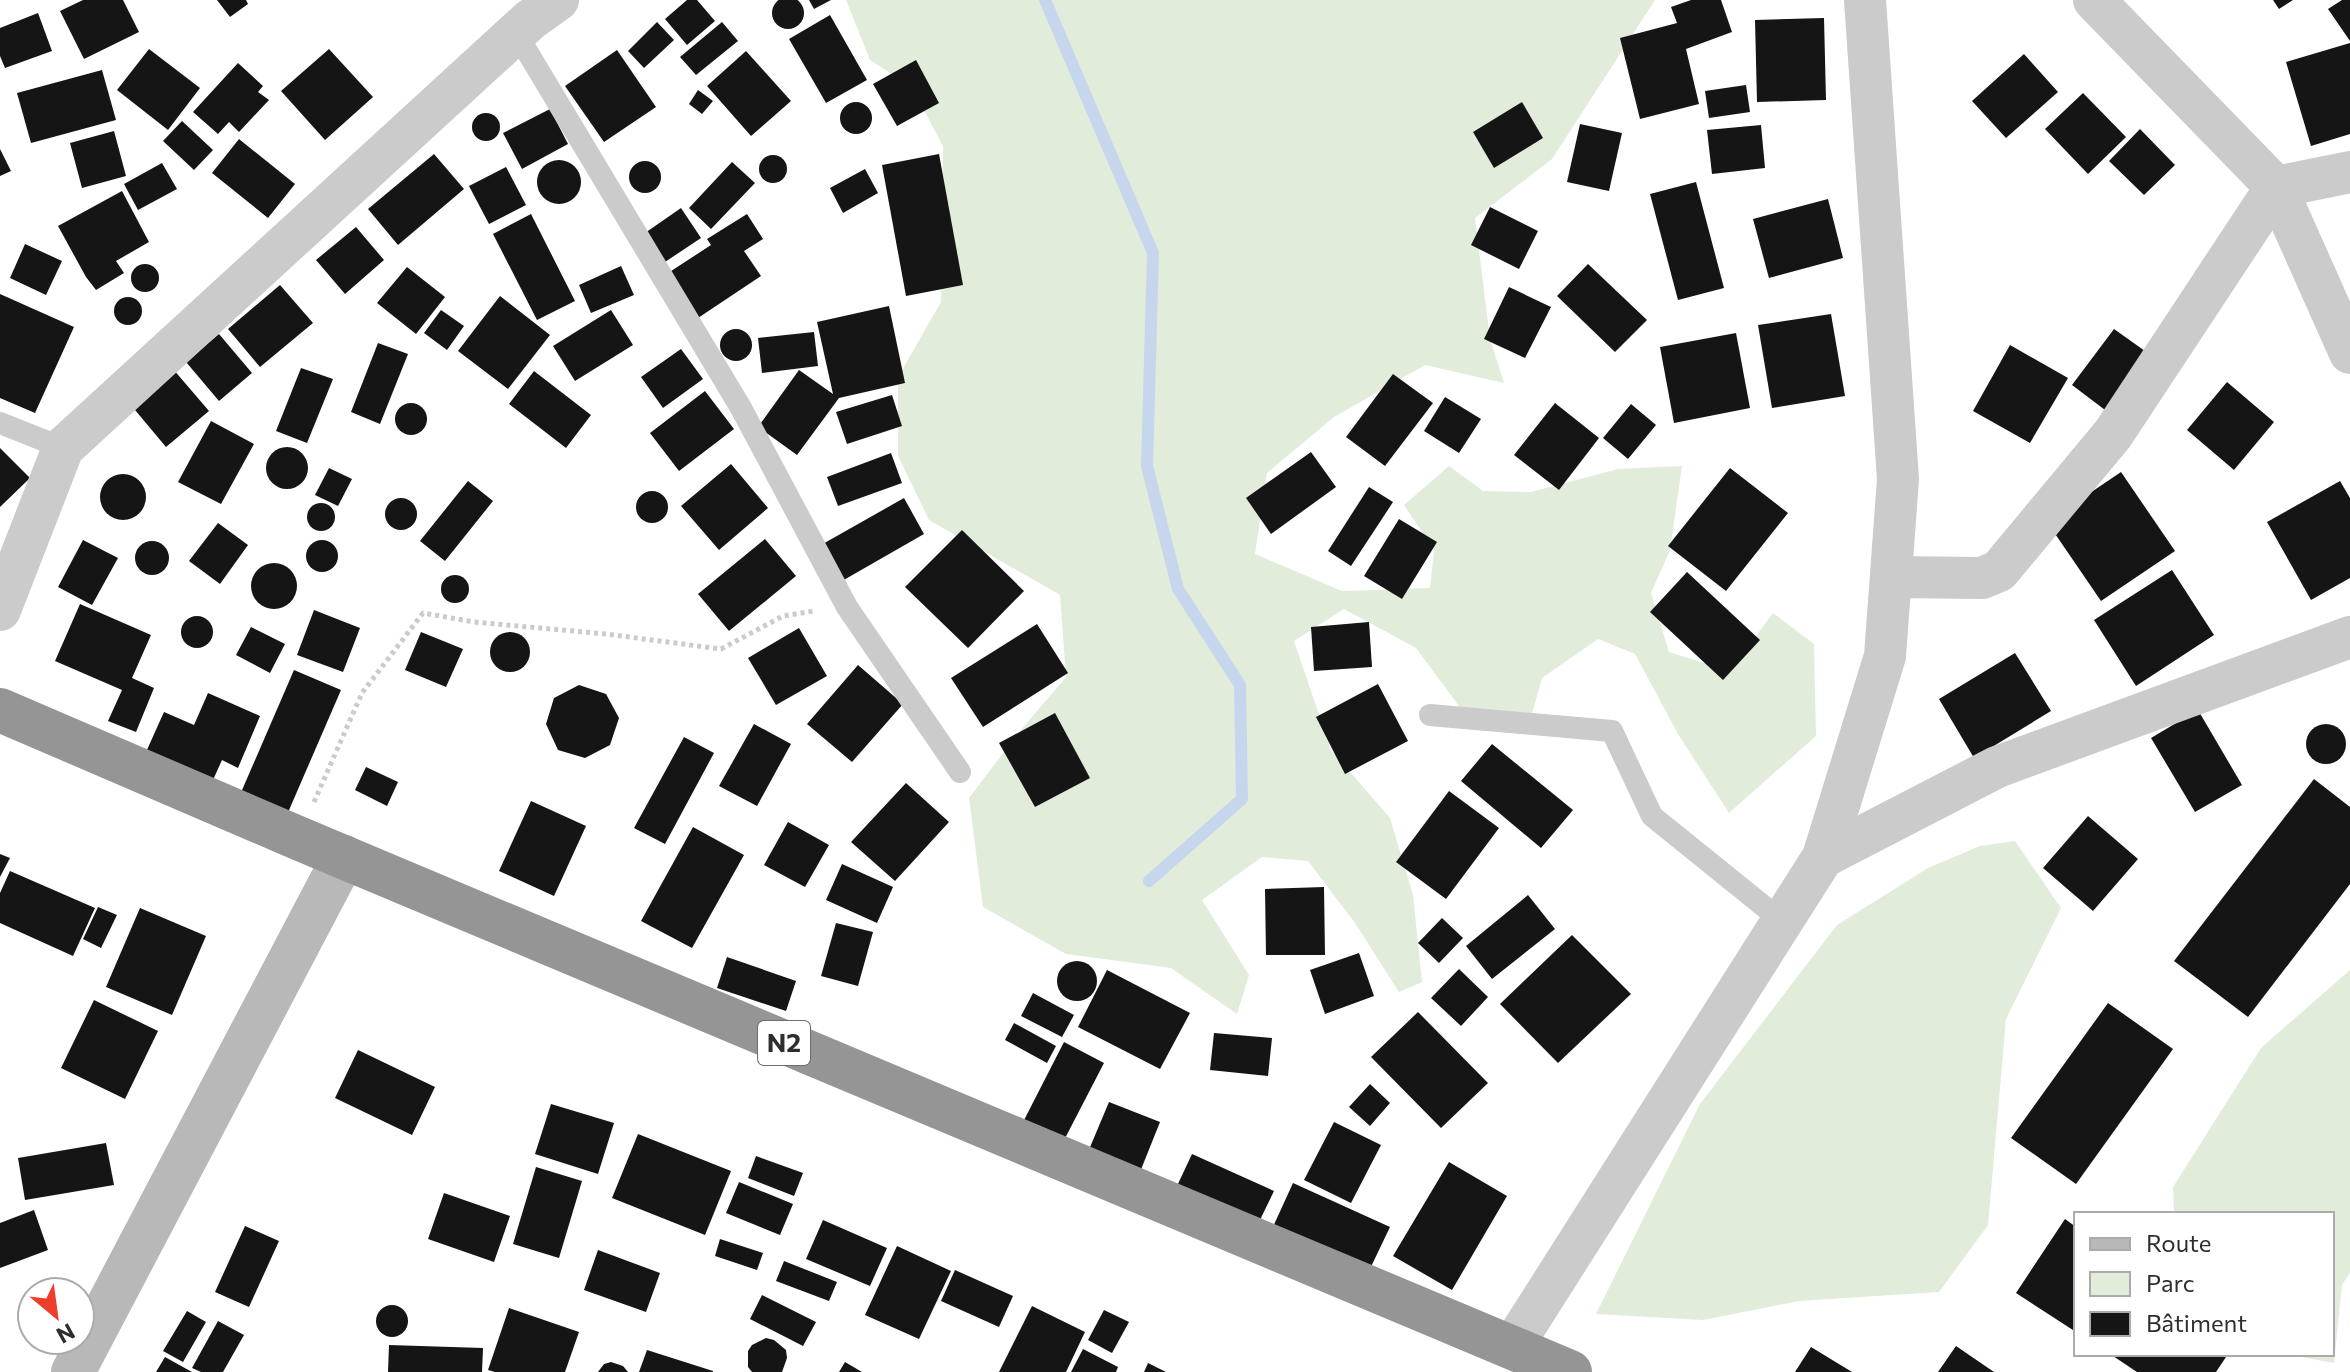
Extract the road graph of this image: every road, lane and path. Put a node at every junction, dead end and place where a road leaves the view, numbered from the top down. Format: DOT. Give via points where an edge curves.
graph roads {
  1 [pos="558,0"];
  2 [pos="1865,0"];
  3 [pos="2094,0"];
  4 [pos="516,33"];
  5 [pos="2350,172"];
  6 [pos="2276,187"];
  7 [pos="2350,353"];
  8 [pos="0,423"];
  9 [pos="63,448"];
  10 [pos="1891,577"];
  11 [pos="847,607"];
  12 [pos="0,610"];
  13 [pos="2350,637"];
  14 [pos="0,710"];
  15 [pos="1430,715"];
  16 [pos="960,772"];
  17 [pos="298,838"];
  18 [pos="344,857"];
  19 [pos="1823,857"];
  20 [pos="1782,921"];
  21 [pos="1512,1347"];
  22 [pos="82,1369"];
  23 [pos="1570,1372"];
  1 -- 4 [label="street"];
  2 -- 10 [label="street" via="1898,479"];
  3 -- 6 [label="street"];
  4 -- 9 [label="street"];
  4 -- 11 [label="lane" via="741,408"];
  5 -- 6 [label="street"];
  6 -- 7 [label="street"];
  6 -- 10 [label="street" via="2113,434 1999,571 1982,578"];
  8 -- 9 [label="lane"];
  9 -- 12 [label="street"];
  10 -- 19 [label="street" via="1885,656"];
  11 -- 16 [label="lane"];
  11 -- 17 [label="path" via="783,616 721,649 423,613 362,693"];
  13 -- 19 [label="street" via="1997,767"];
  14 -- 17 [label="highway, N2"];
  15 -- 20 [label="lane" via="1612,731 1652,816"];
  17 -- 18 [label="highway, N2"];
  18 -- 21 [label="highway, N2"];
  18 -- 22 [label="main road"];
  19 -- 20 [label="street"];
  20 -- 21 [label="street"];
  21 -- 23 [label="highway, N2"];
}
